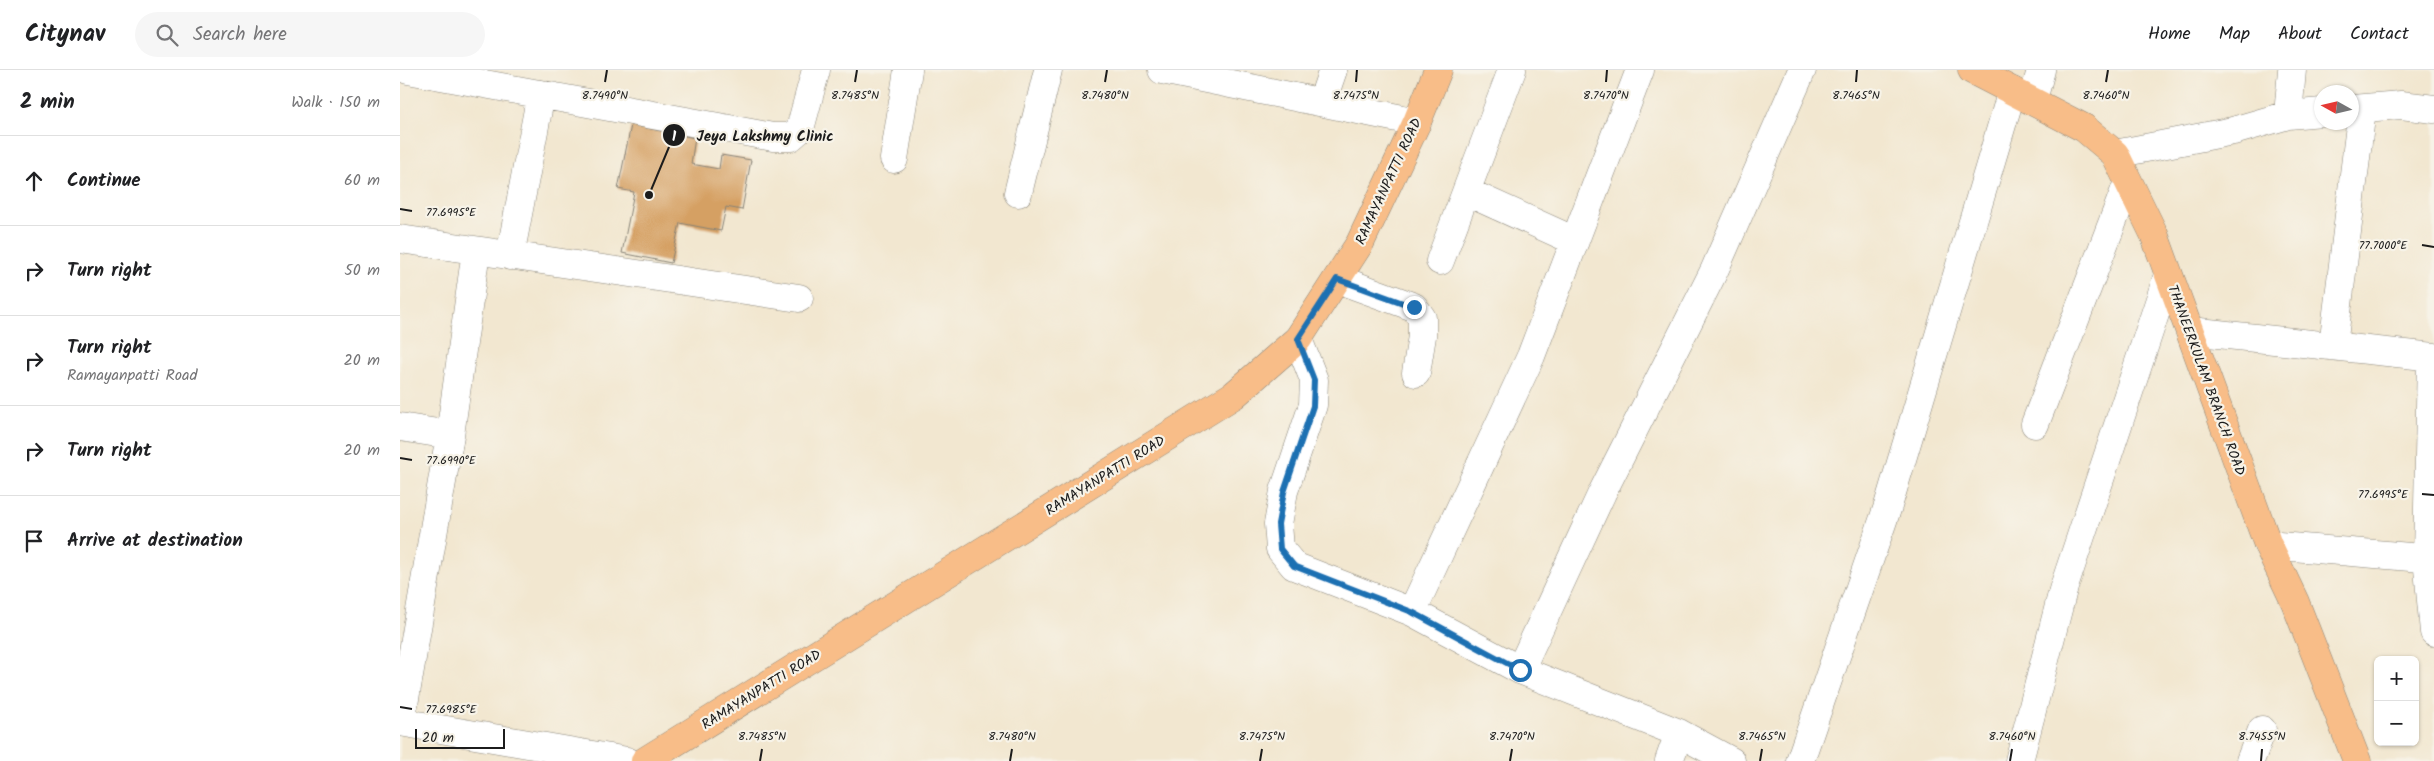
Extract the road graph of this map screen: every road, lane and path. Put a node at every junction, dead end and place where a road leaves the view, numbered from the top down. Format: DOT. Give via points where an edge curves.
graph roads {
  1 [pos="408,70"];
  2 [pos="816,70"];
  3 [pos="908,70"];
  4 [pos="1048,70"];
  5 [pos="1333,70"];
  6 [pos="1438,70"];
  7 [pos="1512,70"];
  8 [pos="1640,70"];
  9 [pos="1802,70"];
  10 [pos="1972,70"];
  11 [pos="2041,70"];
  12 [pos="2292,70"];
  13 [pos="1174,71"];
  14 [pos="540,94"];
  15 [pos="2022,95"];
  16 [pos="1322,102"];
  17 [pos="2359,109"];
  18 [pos="2434,109"];
  19 [pos="2314,112"];
  20 [pos="2288,114"];
  21 [pos="1417,122"];
  22 [pos="2355,130"];
  23 [pos="2115,154"];
  24 [pos="894,159"];
  25 [pos="2128,182"];
  26 [pos="1467,192"];
  27 [pos="1018,193"];
  28 [pos="400,239"];
  29 [pos="1575,241"];
  30 [pos="476,250"];
  31 [pos="510,256"];
  32 [pos="1440,261"];
  33 [pos="2168,275"];
  34 [pos="1337,279"];
  35 [pos="799,298"];
  36 [pos="2190,331"];
  37 [pos="1298,339"];
  38 [pos="2333,346"];
  39 [pos="2432,357"];
  40 [pos="1416,373"];
  41 [pos="2035,424"];
  42 [pos="400,427"];
  43 [pos="450,435"];
  44 [pos="2268,545"];
  45 [pos="2431,558"];
  46 [pos="1412,612"];
  47 [pos="2434,632"];
  48 [pos="1520,670"];
  49 [pos="400,722"];
  50 [pos="2262,730"];
  51 [pos="1679,733"];
  52 [pos="627,761"];
  53 [pos="645,761"];
  54 [pos="1669,761"];
  55 [pos="1731,761"];
  56 [pos="1800,761"];
  57 [pos="2018,761"];
  58 [pos="2250,761"];
  59 [pos="2358,761"];
  1 -- 14 [label="street"];
  2 -- 14 [label="street" via="800,129 791,138"];
  3 -- 24 [label="street"];
  4 -- 27 [label="street"];
  5 -- 16 [label="street"];
  6 -- 21 [label="main road, RAMAYANPATTI ROAD"];
  7 -- 26 [label="street"];
  8 -- 29 [label="street"];
  9 -- 48 [label="street" via="1714,271 1602,493"];
  10 -- 15 [label="main road, THANEERKULAM BRANCH ROAD"];
  11 -- 15 [label="street"];
  12 -- 20 [label="street"];
  13 -- 16 [label="street"];
  14 -- 31 [label="street"];
  15 -- 23 [label="main road, THANEERKULAM BRANCH ROAD" via="2084,128"];
  15 -- 56 [label="street" via="1888,506"];
  16 -- 21 [label="street"];
  17 -- 18 [label="street" via="2401,106"];
  19 -- 20 [label="street"];
  20 -- 23 [label="street" via="2233,131"];
  21 -- 34 [label="main road, RAMAYANPATTI ROAD" via="1360,243"];
  22 -- 38 [label="street"];
  23 -- 25 [label="main road, THANEERKULAM BRANCH ROAD"];
  25 -- 33 [label="main road, THANEERKULAM BRANCH ROAD" via="2154,234"];
  25 -- 41 [label="street"];
  26 -- 29 [label="street"];
  26 -- 32 [label="street"];
  28 -- 30 [label="street"];
  29 -- 46 [label="street" via="1531,356"];
  30 -- 31 [label="street"];
  30 -- 43 [label="street"];
  31 -- 35 [label="street"];
  33 -- 36 [label="main road, THANEERKULAM BRANCH ROAD"];
  33 -- 57 [label="street" via="2063,590"];
  34 -- 37 [label="main road, RAMAYANPATTI ROAD"];
  34 -- 40 [label="street" via="1414,307 1422,318"];
  36 -- 38 [label="street"];
  36 -- 44 [label="main road, THANEERKULAM BRANCH ROAD"];
  37 -- 46 [label="street" via="1314,380 1313,406 1284,492 1278,524 1280,549 1294,566"];
  37 -- 53 [label="main road, RAMAYANPATTI ROAD" via="1234,395"];
  38 -- 39 [label="street"];
  39 -- 45 [label="street"];
  42 -- 43 [label="street"];
  43 -- 49 [label="street"];
  44 -- 45 [label="street"];
  44 -- 59 [label="main road, THANEERKULAM BRANCH ROAD" via="2295,602"];
  45 -- 47 [label="street"];
  46 -- 48 [label="street"];
  48 -- 51 [label="street"];
  49 -- 52 [label="street"];
  50 -- 58 [label="street"];
  51 -- 54 [label="street"];
  51 -- 55 [label="street"];
}
